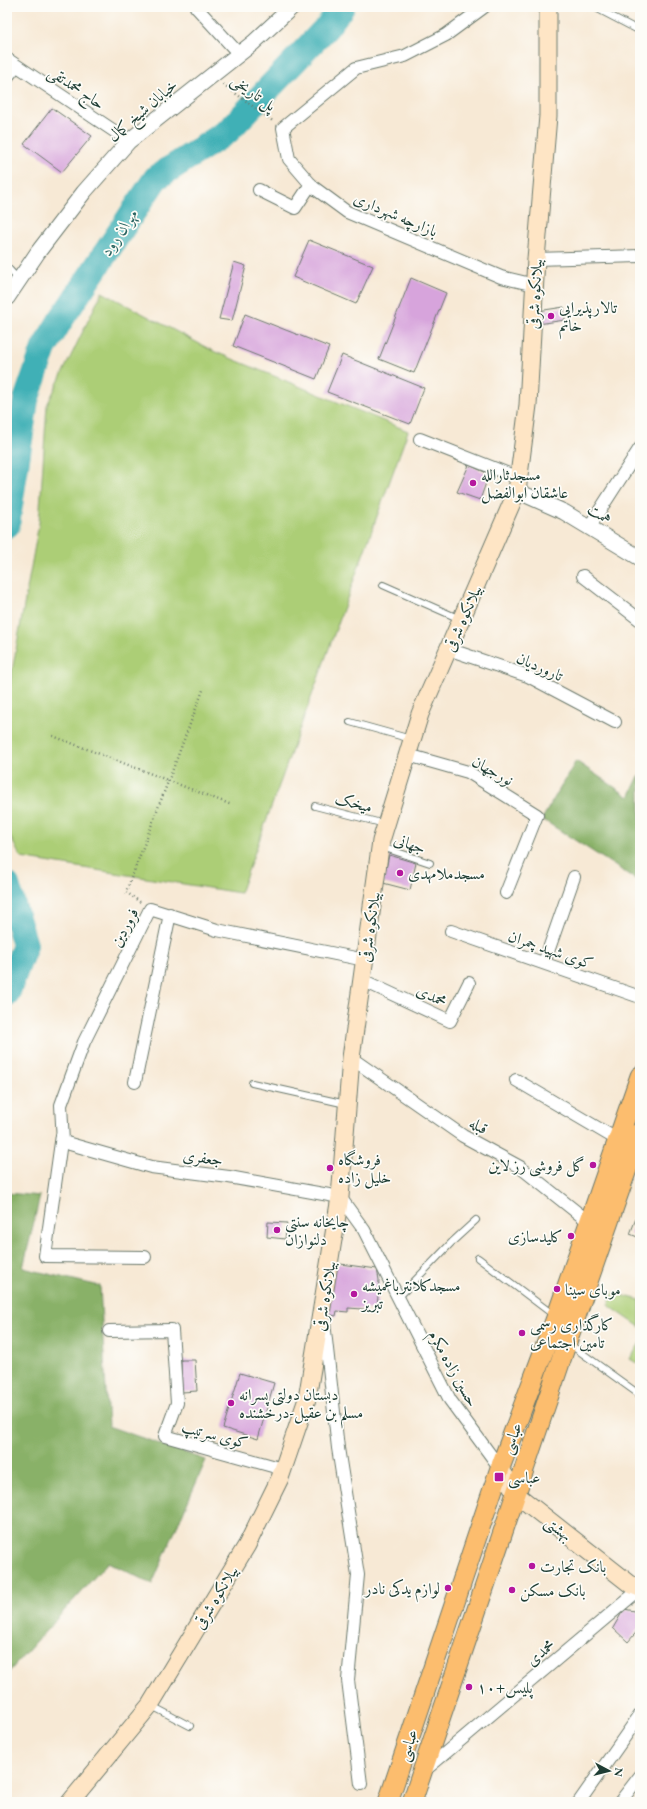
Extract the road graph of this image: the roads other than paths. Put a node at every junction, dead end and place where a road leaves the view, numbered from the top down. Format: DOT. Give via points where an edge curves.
graph roads {
  1 [pos="196,7"];
  2 [pos="292,7"];
  3 [pos="484,7"];
  4 [pos="548,7"];
  5 [pos="594,7"];
  6 [pos="640,31"];
  7 [pos="239,54"];
  8 [pos="7,59"];
  9 [pos="20,67"];
  10 [pos="7,82"];
  11 [pos="129,142"];
  12 [pos="311,184"];
  13 [pos="259,190"];
  14 [pos="640,256"];
  15 [pos="536,259"];
  16 [pos="7,267"];
  17 [pos="19,280"];
  18 [pos="535,285"];
  19 [pos="7,298"];
  20 [pos="420,439"];
  21 [pos="639,452"];
  22 [pos="518,485"];
  23 [pos="588,527"];
  24 [pos="640,558"];
  25 [pos="583,576"];
  26 [pos="383,585"];
  27 [pos="461,619"];
  28 [pos="640,620"];
  29 [pos="448,649"];
  30 [pos="350,722"];
  31 [pos="615,722"];
  32 [pos="410,747"];
  33 [pos="315,806"];
  34 [pos="387,824"];
  35 [pos="381,846"];
  36 [pos="430,863"];
  37 [pos="574,877"];
  38 [pos="506,893"];
  39 [pos="170,914"];
  40 [pos="451,931"];
  41 [pos="365,960"];
  42 [pos="544,963"];
  43 [pos="362,980"];
  44 [pos="469,983"];
  45 [pos="640,997"];
  46 [pos="351,1058"];
  47 [pos="640,1076"];
  48 [pos="516,1080"];
  49 [pos="135,1082"];
  50 [pos="252,1083"];
  51 [pos="347,1104"];
  52 [pos="640,1132"];
  53 [pos="63,1138"];
  54 [pos="618,1140"];
  55 [pos="340,1197"];
  56 [pos="476,1220"];
  57 [pos="589,1222"];
  58 [pos="605,1234"];
  59 [pos="145,1257"];
  60 [pos="478,1258"];
  61 [pos="398,1298"];
  62 [pos="322,1305"];
  63 [pos="565,1327"];
  64 [pos="109,1331"];
  65 [pos="640,1395"];
  66 [pos="500,1468"];
  67 [pos="284,1469"];
  68 [pos="517,1495"];
  69 [pos="640,1588"];
  70 [pos="150,1705"];
  71 [pos="640,1715"];
  72 [pos="190,1726"];
  73 [pos="424,1771"];
  74 [pos="640,1776"];
  75 [pos="361,1784"];
  76 [pos="70,1802"];
  77 [pos="388,1802"];
  78 [pos="412,1802"];
  79 [pos="579,1802"];
  80 [pos="620,1802"];
  1 -- 7 [label="street"];
  2 -- 7 [label="street, خیابان شیخ کمال"];
  3 -- 12 [label="street, بازارچه شهرداری" via="446,35 405,56 356,68 283,128 289,159"];
  4 -- 15 [label="main road, بیلانکوه شرقی" via="548,116"];
  5 -- 6 [label="lane"];
  7 -- 11 [label="street, خیابان شیخ کمال"];
  8 -- 9 [label="street, حاج محمدتقی"];
  9 -- 10 [label="lane"];
  9 -- 11 [label="street, حاج محمدتقی"];
  11 -- 17 [label="street, خیابان شیخ کمال" via="84,192"];
  12 -- 13 [label="street" via="295,208"];
  12 -- 18 [label="street, بازارچه شهرداری" via="346,212 501,277"];
  14 -- 15 [label="street"];
  15 -- 18 [label="main road, بیلانکوه شرقی"];
  16 -- 17 [label="lane"];
  17 -- 19 [label="street, خیابان شیخ کمال"];
  18 -- 22 [label="main road, بیلانکوه شرقی" via="528,405"];
  20 -- 22 [label="street"];
  21 -- 23 [label="street"];
  22 -- 23 [label="street, همت"];
  22 -- 27 [label="main road, بیلانکوه شرقی"];
  23 -- 24 [label="street, همت"];
  25 -- 28 [label="street"];
  26 -- 27 [label="lane"];
  27 -- 29 [label="main road, بیلانکوه شرقی"];
  29 -- 31 [label="street, تاروردیان" via="528,676"];
  29 -- 32 [label="main road, بیلانکوه شرقی" via="420,714"];
  30 -- 32 [label="lane"];
  32 -- 34 [label="main road, بیلانکوه شرقی"];
  32 -- 38 [label="street, نورجهان" via="468,772 537,814"];
  33 -- 34 [label="lane, میخک"];
  34 -- 35 [label="main road, بیلانکوه شرقی"];
  35 -- 36 [label="lane, جهانی"];
  35 -- 41 [label="main road, بیلانکوه شرقی"];
  37 -- 42 [label="street"];
  39 -- 41 [label="street, فروردین" via="217,930"];
  39 -- 49 [label="street"];
  39 -- 53 [label="street, فروردین" via="150,909 84,1042 61,1105"];
  40 -- 42 [label="street, کوی شهید چمران"];
  41 -- 43 [label="main road, بیلانکوه شرقی"];
  42 -- 45 [label="street, کوی شهید چمران"];
  43 -- 44 [label="street, محمدی" via="450,1021"];
  43 -- 46 [label="main road, بیلانکوه شرقی"];
  46 -- 51 [label="main road, بیلانکوه شرقی"];
  46 -- 57 [label="street, قبله" via="463,1136 520,1167"];
  47 -- 54 [label="main road, عباسى"];
  48 -- 54 [label="street"];
  50 -- 51 [label="lane"];
  51 -- 55 [label="main road, بیلانکوه شرقی"];
  52 -- 58 [label="main road, عباسى"];
  53 -- 55 [label="street, جعفری" via="151,1167 229,1177"];
  53 -- 59 [label="street, فروردین" via="45,1256"];
  54 -- 57 [label="main road, عباسى"];
  55 -- 61 [label="street, حسین زاده مکرم" via="364,1230"];
  55 -- 62 [label="main road, بیلانکوه شرقی"];
  56 -- 61 [label="lane"];
  57 -- 58 [label="main road"];
  57 -- 63 [label="main road, عباسى"];
  58 -- 63 [label="main road, عباسى"];
  60 -- 63 [label="lane"];
  61 -- 66 [label="street, حسین زاده مکرم" via="450,1400"];
  62 -- 67 [label="main road, بیلانکوه شرقی" via="307,1398"];
  62 -- 75 [label="street" via="338,1448 358,1575 348,1680"];
  63 -- 65 [label="lane"];
  63 -- 66 [label="main road, عباسى"];
  63 -- 68 [label="main road, عباسى"];
  64 -- 67 [label="street, کوی سرتیپ" via="172,1330 178,1403 165,1436"];
  66 -- 68 [label="main road, بهشتی"];
  66 -- 77 [label="main road, عباسى"];
  67 -- 70 [label="main road, بیلانکوه شرقی" via="247,1545"];
  68 -- 69 [label="main road, بهشتی" via="630,1584"];
  68 -- 73 [label="main road, عباسى"];
  69 -- 73 [label="street, محمدی"];
  70 -- 72 [label="lane"];
  70 -- 76 [label="main road, بیلانکوه شرقی"];
  71 -- 79 [label="street"];
  73 -- 78 [label="main road, عباسى"];
  74 -- 80 [label="street"];
}
